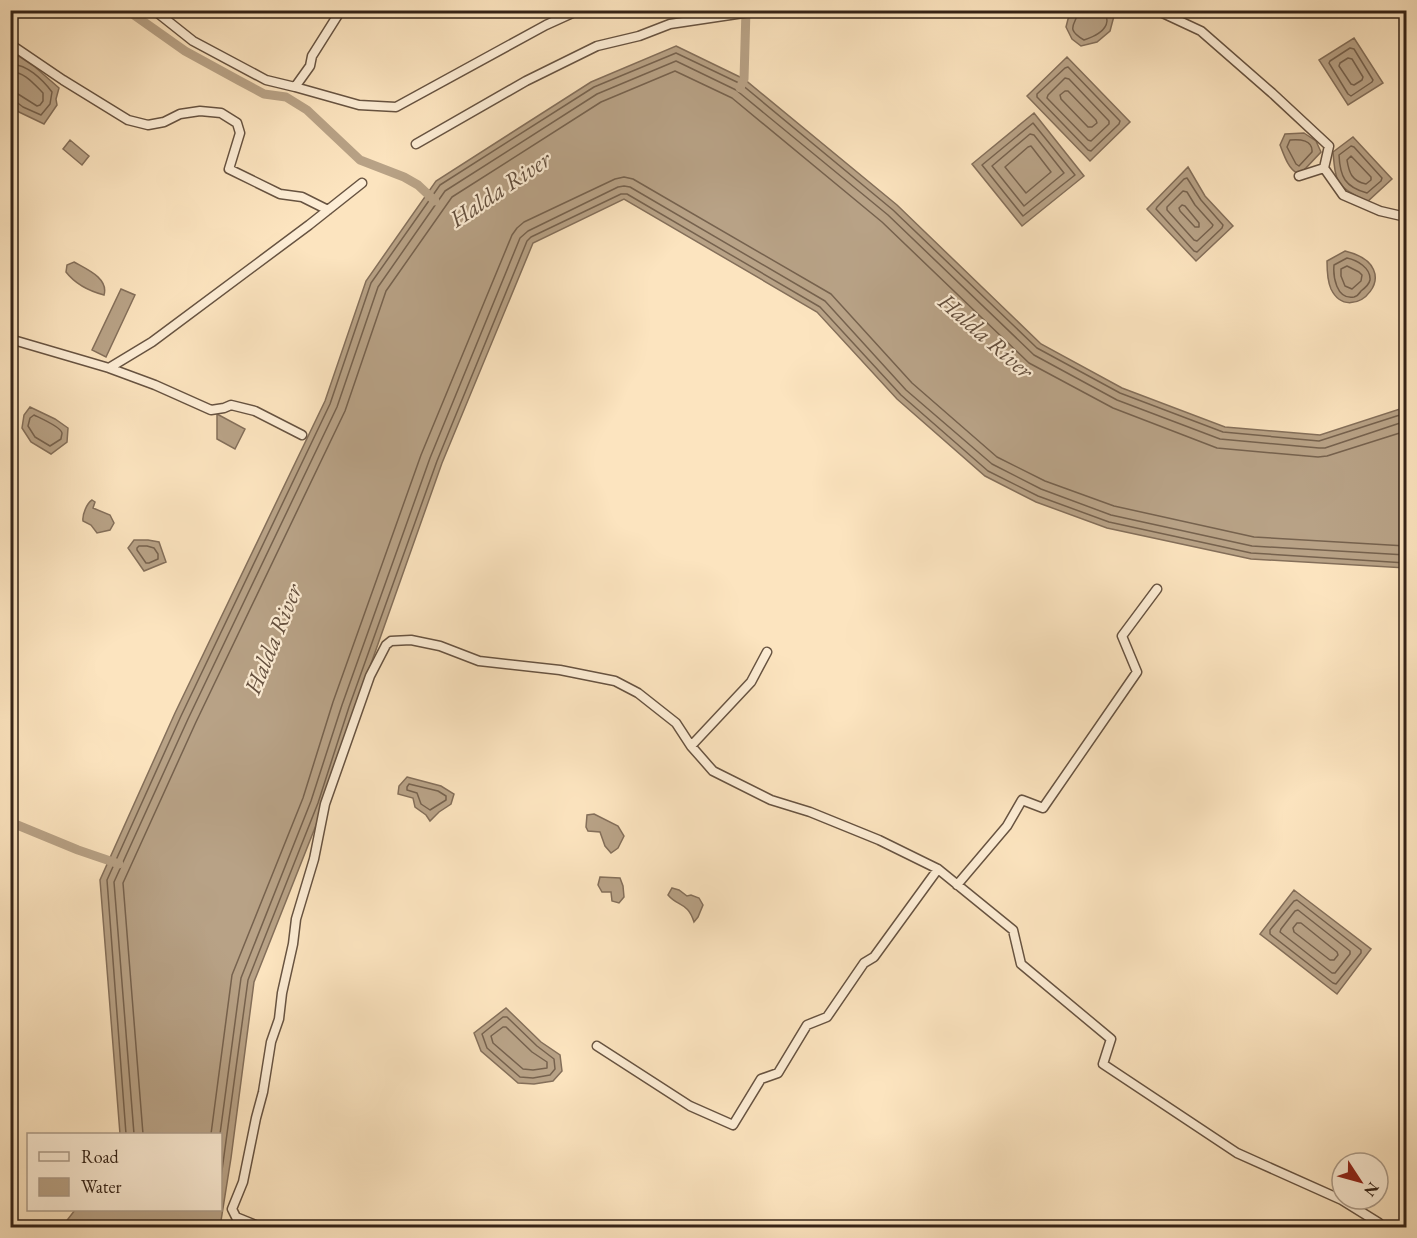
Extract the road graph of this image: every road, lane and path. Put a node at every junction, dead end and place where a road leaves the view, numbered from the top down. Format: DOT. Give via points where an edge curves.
graph roads {
  1 [pos="18,10"];
  2 [pos="153,10"];
  3 [pos="341,10"];
  4 [pos="579,10"];
  5 [pos="1156,10"];
  6 [pos="862,11"];
  7 [pos="10,21"];
  8 [pos="10,44"];
  9 [pos="295,87"];
  10 [pos="416,144"];
  11 [pos="1324,168"];
  12 [pos="1299,176"];
  13 [pos="362,183"];
  14 [pos="328,210"];
  15 [pos="1407,217"];
  16 [pos="10,339"];
  17 [pos="109,368"];
  18 [pos="302,435"];
  19 [pos="1157,589"];
  20 [pos="767,652"];
  21 [pos="691,746"];
  22 [pos="938,869"];
  23 [pos="957,885"];
  24 [pos="597,1046"];
  25 [pos="262,1227"];
  26 [pos="1375,1227"];
  1 -- 7 [label="street"];
  2 -- 9 [label="street" via="204,47 267,80"];
  3 -- 9 [label="street"];
  4 -- 9 [label="street" via="396,107 358,105"];
  5 -- 11 [label="street" via="1201,31 1329,146"];
  6 -- 10 [label="street" via="757,11 670,24 597,46 526,81"];
  8 -- 14 [label="street" via="128,120 148,125 180,114 221,113 237,123 240,133 229,169 280,194 302,197"];
  11 -- 12 [label="street"];
  11 -- 15 [label="street" via="1343,195 1380,211"];
  13 -- 14 [label="street"];
  14 -- 17 [label="street" via="152,342"];
  16 -- 17 [label="street"];
  17 -- 18 [label="street" via="211,410 231,405 255,411"];
  19 -- 23 [label="street" via="1122,636 1137,672 1043,808 1022,800 1007,826"];
  20 -- 21 [label="street" via="751,682"];
  21 -- 22 [label="street" via="722,776 771,800 879,840"];
  21 -- 25 [label="street" via="676,723 638,693 615,681 479,661 411,640 386,645 369,676 325,804 296,919 279,1019 243,1182 232,1209 236,1216"];
  22 -- 23 [label="street"];
  22 -- 24 [label="street" via="827,1017 807,1025 778,1073 761,1079 734,1125 690,1106"];
  23 -- 26 [label="street" via="1013,930 1021,964 1111,1039 1103,1064 1237,1153 1342,1200 1379,1223"];
}
